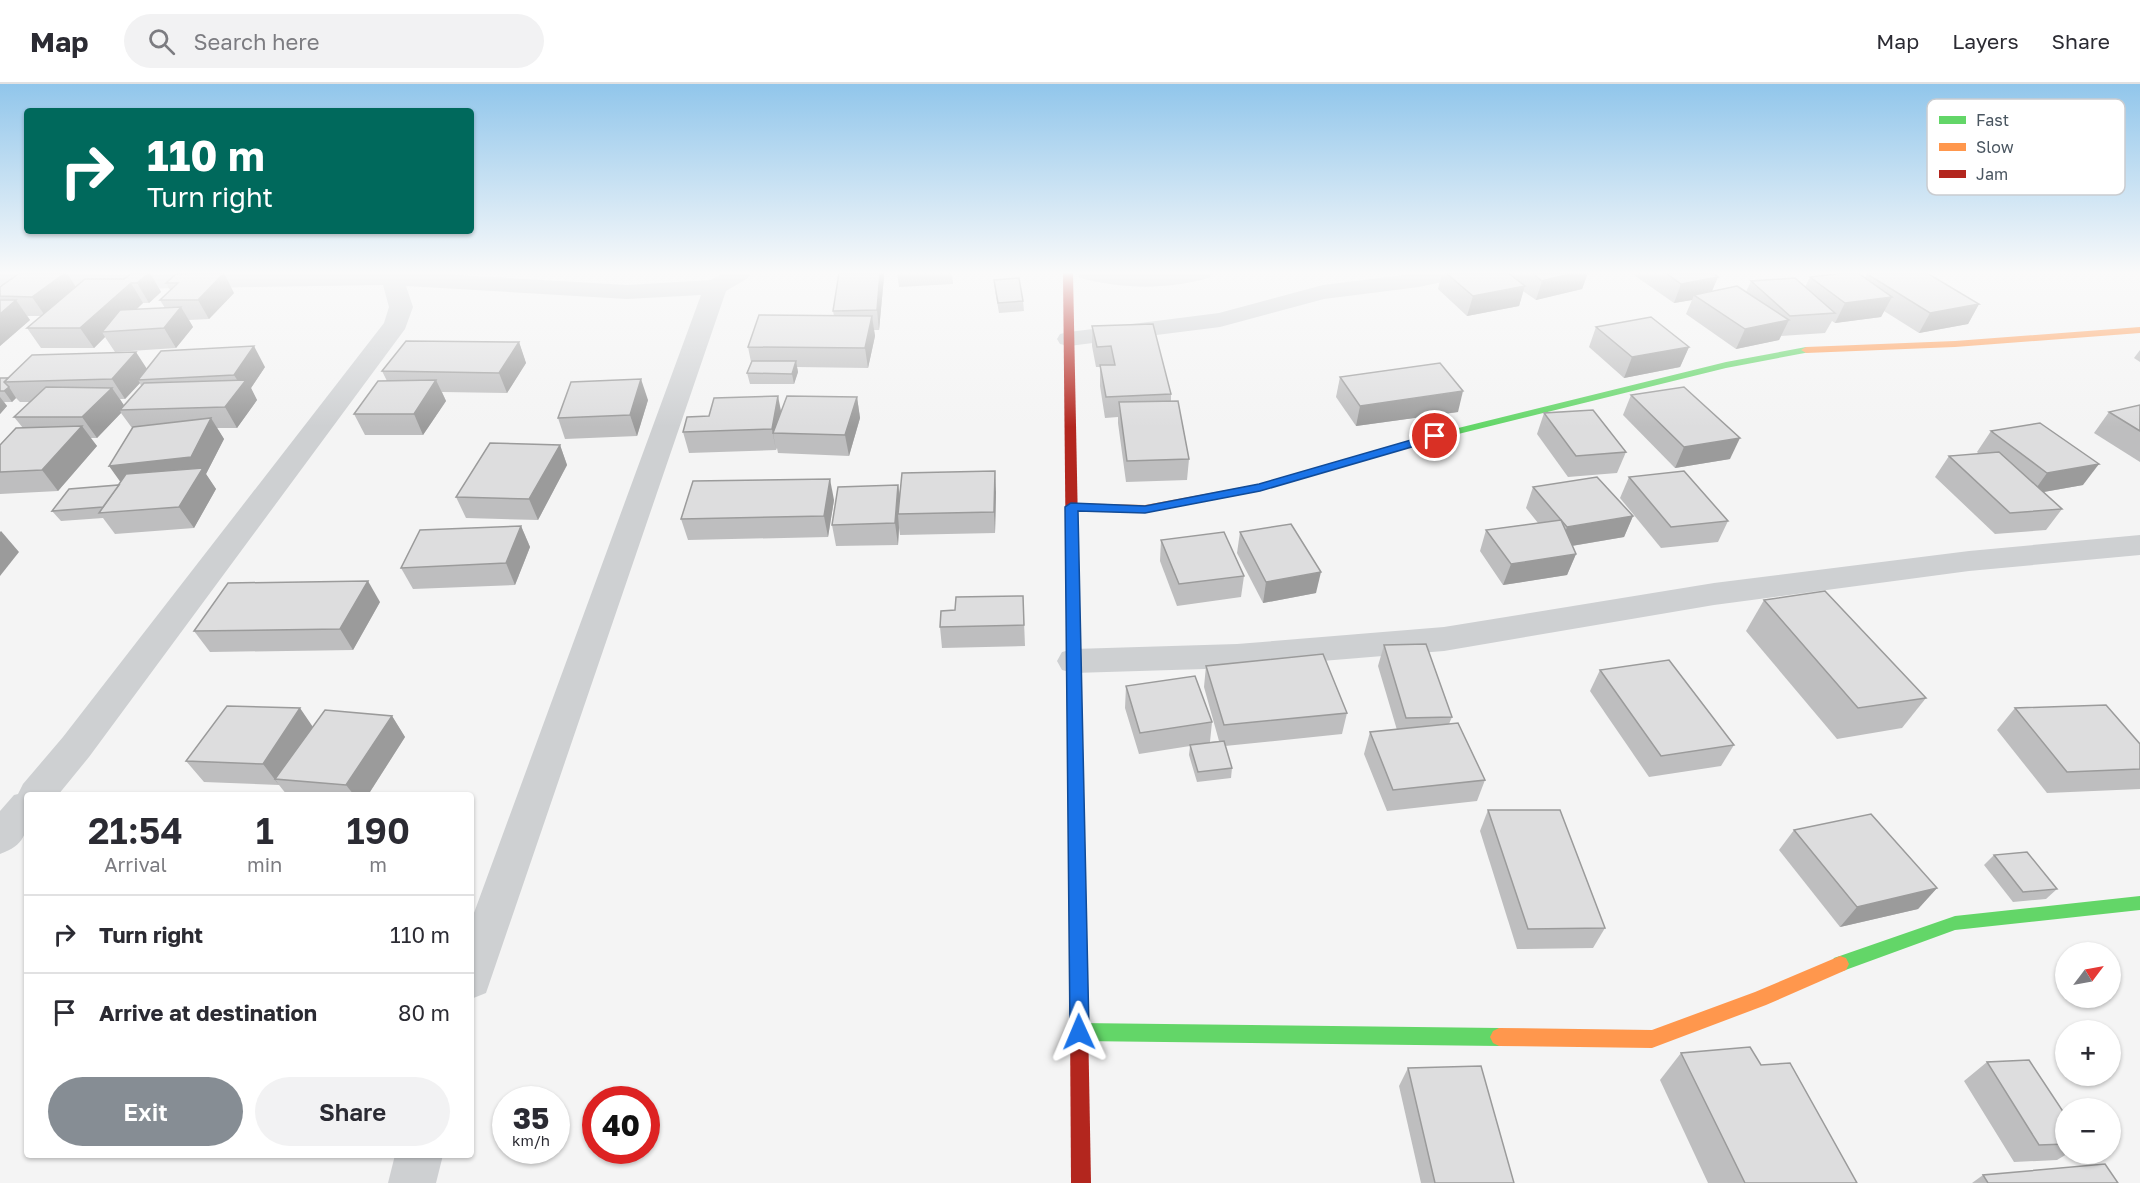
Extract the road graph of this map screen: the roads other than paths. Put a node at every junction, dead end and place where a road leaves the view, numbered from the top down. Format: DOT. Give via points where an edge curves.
graph roads {
  1 [pos="396,324"];
  2 [pos="712,324"];
  3 [pos="1069,324"];
  4 [pos="1186,324"];
  5 [pos="2140,330"];
  6 [pos="1069,339"];
  7 [pos="1071,507"];
  8 [pos="2140,545"];
  9 [pos="1074,661"];
  10 [pos="38,792"];
  11 [pos="24,810"];
  12 [pos="0,838"];
  13 [pos="2140,903"];
  14 [pos="474,970"];
  15 [pos="1079,1032"];
  16 [pos="418,1158"];
  17 [pos="412,1183"];
  18 [pos="1081,1183"];
  1 -- 10 [label="street"];
  2 -- 14 [label="street"];
  3 -- 6 [label="street"];
  4 -- 6 [label="street"];
  5 -- 7 [label="street" via="1809,350 1726,365 1413,442 1260,488 1145,510"];
  6 -- 7 [label="street"];
  7 -- 9 [label="street"];
  8 -- 9 [label="street" via="1969,561 1714,594 1444,639 1237,656"];
  9 -- 15 [label="street"];
  11 -- 12 [label="street"];
  13 -- 15 [label="street" via="1955,922 1652,1039"];
  15 -- 18 [label="street"];
  16 -- 17 [label="street"];
}
